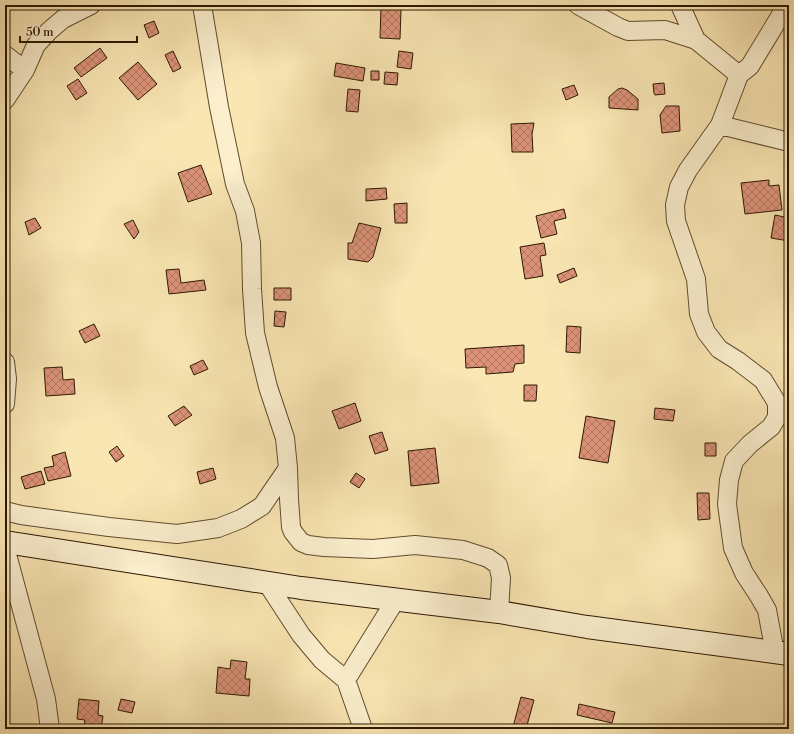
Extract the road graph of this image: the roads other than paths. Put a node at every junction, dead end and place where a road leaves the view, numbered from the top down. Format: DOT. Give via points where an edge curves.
graph roads {
  1 [pos="91,5"];
  2 [pos="202,5"];
  3 [pos="578,5"];
  4 [pos="680,5"];
  5 [pos="787,5"];
  6 [pos="696,40"];
  7 [pos="5,55"];
  8 [pos="25,70"];
  9 [pos="739,75"];
  10 [pos="5,100"];
  11 [pos="720,125"];
  12 [pos="789,142"];
  13 [pos="5,362"];
  14 [pos="5,404"];
  15 [pos="288,468"];
  16 [pos="5,511"];
  17 [pos="5,542"];
  18 [pos="5,547"];
  19 [pos="267,583"];
  20 [pos="395,600"];
  21 [pos="499,612"];
  22 [pos="782,654"];
  23 [pos="346,680"];
  24 [pos="50,729"];
  25 [pos="363,729"];
  1 -- 8 [label="street" via="63,18 48,31 36,45"];
  2 -- 15 [label="street" via="233,176 245,211 251,243 255,333 268,387 285,438"];
  3 -- 6 [label="street" via="628,31 665,30"];
  4 -- 6 [label="street"];
  5 -- 9 [label="street" via="750,66"];
  6 -- 9 [label="street"];
  7 -- 8 [label="street"];
  8 -- 10 [label="street"];
  9 -- 11 [label="street"];
  11 -- 12 [label="street"];
  11 -- 22 [label="street" via="688,170 679,187 674,205 676,221 696,279 699,314 706,332 719,349 763,380 778,403 777,417 770,427 734,461 727,504 733,548 744,573 767,610"];
  13 -- 14 [label="street"];
  15 -- 16 [label="street" via="262,506 218,528 177,534 109,527"];
  15 -- 21 [label="street" via="291,527 301,542 324,547 373,549 416,545 463,550 488,558 498,565 501,578"];
  17 -- 19 [label="street"];
  18 -- 24 [label="street" via="46,699"];
  19 -- 20 [label="street"];
  19 -- 23 [label="street" via="301,635 322,660"];
  20 -- 21 [label="street"];
  20 -- 23 [label="street"];
  21 -- 22 [label="street"];
  23 -- 25 [label="street"];
}
